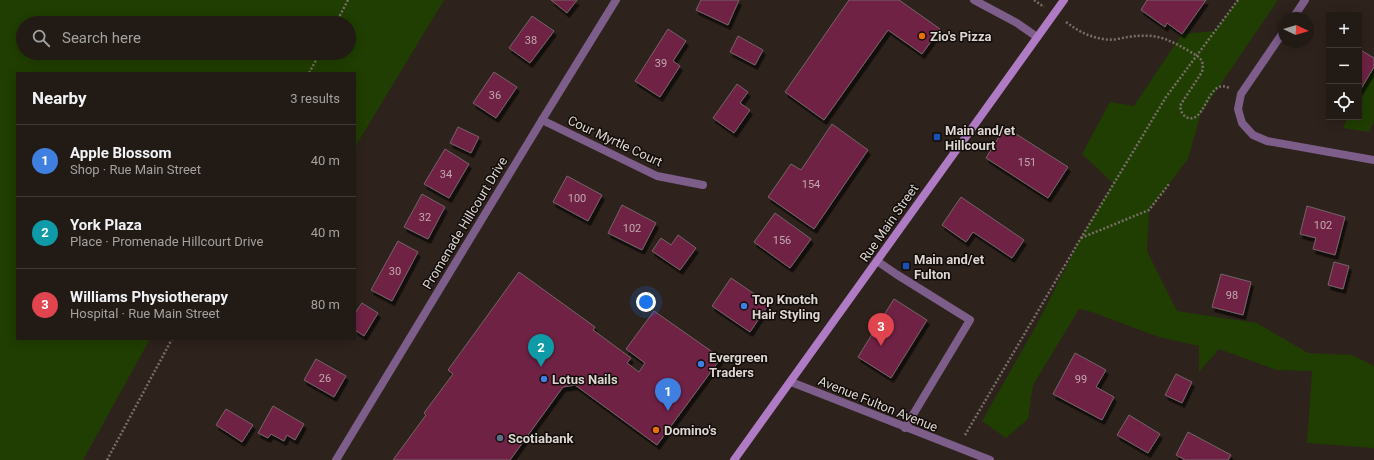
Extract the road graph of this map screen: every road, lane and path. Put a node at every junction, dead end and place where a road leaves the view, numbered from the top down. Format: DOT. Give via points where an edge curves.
graph roads {
  1 [pos="348,0"];
  2 [pos="616,0"];
  3 [pos="974,0"];
  4 [pos="1064,0"];
  5 [pos="1238,0"];
  6 [pos="1305,0"];
  7 [pos="1297,12"];
  8 [pos="340,16"];
  9 [pos="1074,28"];
  10 [pos="1037,37"];
  11 [pos="1278,40"];
  12 [pos="1197,55"];
  13 [pos="316,60"];
  14 [pos="310,72"];
  15 [pos="1241,94"];
  16 [pos="542,120"];
  17 [pos="1374,160"];
  18 [pos="1169,184"];
  19 [pos="703,185"];
  20 [pos="1081,238"];
  21 [pos="877,261"];
  22 [pos="171,340"];
  23 [pos="791,382"];
  24 [pos="905,428"];
  25 [pos="966,432"];
  26 [pos="107,460"];
  27 [pos="336,460"];
  28 [pos="734,460"];
  29 [pos="990,460"];
  1 -- 8 [label="path"];
  2 -- 16 [label="street, Promenade Hillcourt Drive"];
  3 -- 10 [label="street"];
  4 -- 10 [label="main road, Rue Main Street"];
  5 -- 12 [label="path"];
  6 -- 7 [label="street"];
  9 -- 12 [label="path" via="1087,36 1106,40 1143,35 1158,37 1171,40"];
  10 -- 21 [label="main road, Rue Main Street"];
  11 -- 15 [label="street"];
  12 -- 15 [label="path" via="1202,60 1202,72 1181,104 1180,111 1184,116 1196,117 1215,88 1226,86"];
  12 -- 20 [label="path" via="1166,98"];
  13 -- 14 [label="path"];
  15 -- 17 [label="street" via="1238,109 1242,123 1253,135 1267,141"];
  16 -- 19 [label="street, Cour Myrtle Court" via="657,176"];
  16 -- 27 [label="street, Promenade Hillcourt Drive"];
  18 -- 20 [label="path" via="1149,210"];
  20 -- 25 [label="path"];
  21 -- 23 [label="main road, Rue Main Street"];
  21 -- 24 [label="street" via="970,320"];
  22 -- 26 [label="path"];
  23 -- 24 [label="street, Avenue Fulton Avenue"];
  23 -- 28 [label="main road, Rue Main Street"];
  24 -- 29 [label="street, Avenue Fulton Avenue"];
}
